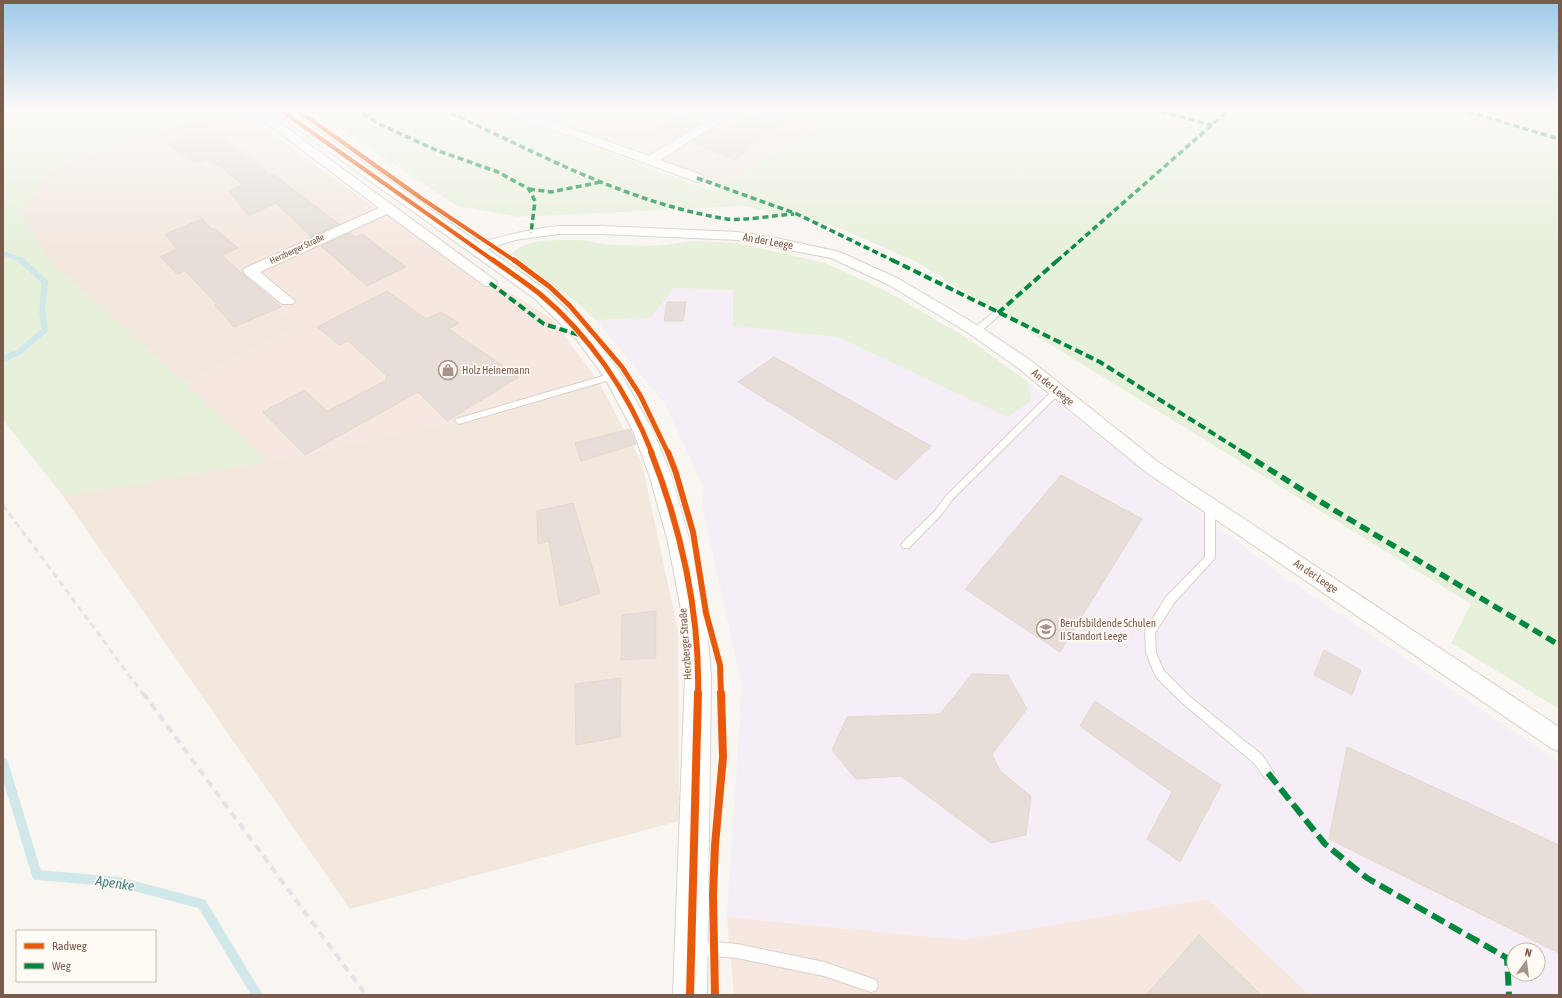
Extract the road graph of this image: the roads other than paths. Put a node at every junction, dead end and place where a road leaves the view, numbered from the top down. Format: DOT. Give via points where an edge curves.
graph roads {
  1 [pos="318,156"];
  2 [pos="344,156"];
  3 [pos="635,156"];
  4 [pos="659,156"];
  5 [pos="650,161"];
  6 [pos="697,178"];
  7 [pos="389,208"];
  8 [pos="478,248"];
  9 [pos="490,283"];
  10 [pos="287,301"];
  11 [pos="998,313"];
  12 [pos="976,331"];
  13 [pos="613,376"];
  14 [pos="1057,391"];
  15 [pos="459,421"];
  16 [pos="1210,504"];
  17 [pos="906,545"];
  18 [pos="1559,740"];
  19 [pos="1268,773"];
  20 [pos="690,952"];
  21 [pos="871,986"];
  22 [pos="690,995"];
  1 -- 7 [label="street"];
  2 -- 8 [label="street, Herzberger Straße"];
  3 -- 5 [label="street"];
  4 -- 5 [label="street"];
  5 -- 6 [label="street"];
  7 -- 9 [label="street"];
  7 -- 10 [label="street, Herzberger Straße" via="250,271"];
  8 -- 12 [label="street, An der Leege" via="512,236 559,230 738,236 776,242 835,255 894,282"];
  8 -- 13 [label="street, Herzberger Straße" via="540,294 562,314 583,336"];
  11 -- 12 [label="lane"];
  12 -- 14 [label="street, An der Leege" via="1024,364"];
  13 -- 15 [label="lane"];
  13 -- 20 [label="street, Herzberger Straße" via="643,431 661,477 679,542 694,615 698,676"];
  14 -- 16 [label="street, An der Leege" via="1152,467"];
  14 -- 17 [label="lane" via="948,498 938,513"];
  16 -- 18 [label="street, An der Leege"];
  16 -- 19 [label="lane" via="1210,558 1170,600 1150,632 1151,653 1160,674 1185,699 1258,759"];
  20 -- 21 [label="lane" via="714,949 737,951 824,969"];
  20 -- 22 [label="street, Herzberger Straße"];
}
